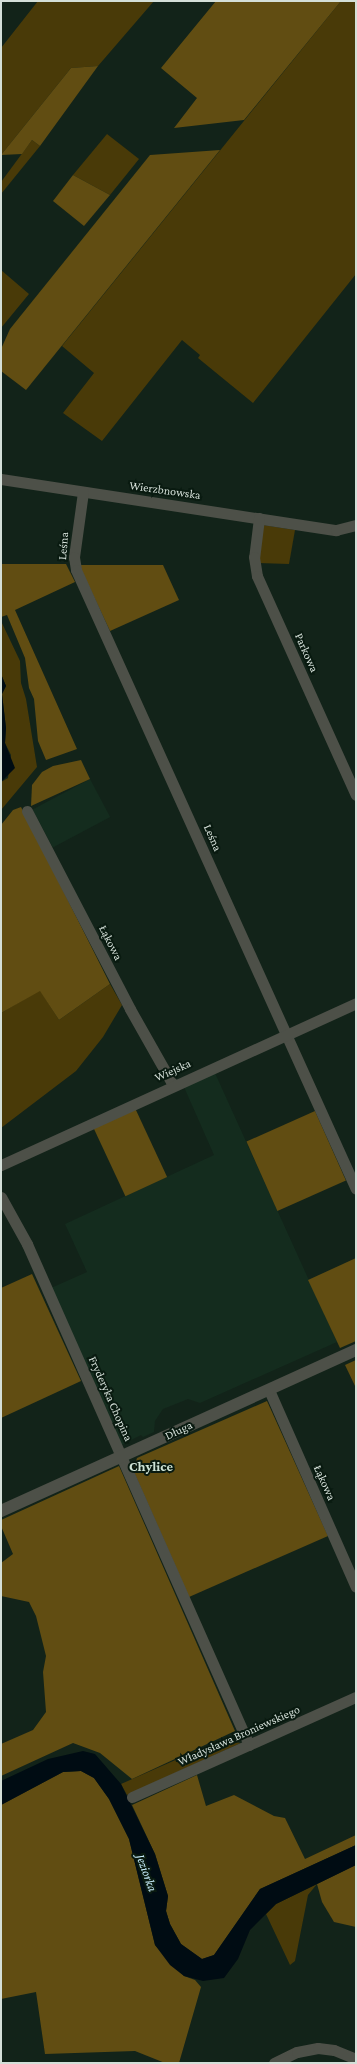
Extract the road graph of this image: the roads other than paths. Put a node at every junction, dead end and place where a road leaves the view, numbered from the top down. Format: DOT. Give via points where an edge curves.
graph roads {
  1 [pos="1,479"];
  2 [pos="83,492"];
  3 [pos="259,518"];
  4 [pos="356,525"];
  5 [pos="356,795"];
  6 [pos="27,811"];
  7 [pos="356,1003"];
  8 [pos="287,1035"];
  9 [pos="173,1085"];
  10 [pos="1,1165"];
  11 [pos="356,1189"];
  12 [pos="1,1197"];
  13 [pos="356,1350"];
  14 [pos="269,1390"];
  15 [pos="121,1456"];
  16 [pos="1,1511"];
  17 [pos="356,1587"];
  18 [pos="356,1697"];
  19 [pos="249,1745"];
  20 [pos="132,1797"];
  21 [pos="356,2059"];
  22 [pos="274,2063"];
  1 -- 2 [label="street, Wierzbnowska"];
  2 -- 3 [label="street, Wierzbnowska"];
  2 -- 8 [label="street, Leśna" via="74,557 76,570"];
  3 -- 4 [label="street, Wierzbnowska" via="336,530"];
  3 -- 5 [label="street, Parkowa" via="254,557 257,576"];
  6 -- 9 [label="street, Łąkowa" via="130,1009"];
  7 -- 8 [label="street, Wiejska"];
  8 -- 9 [label="street, Wiejska"];
  8 -- 11 [label="street, Leśna"];
  9 -- 10 [label="street, Wiejska"];
  12 -- 15 [label="street, Fryderyka Chopina" via="27,1244"];
  13 -- 14 [label="street, Długa"];
  14 -- 15 [label="street, Długa"];
  14 -- 17 [label="street, Łąkowa"];
  15 -- 16 [label="street, Długa"];
  15 -- 19 [label="street, Fryderyka Chopina"];
  18 -- 19 [label="street, Władysława Broniewskiego"];
  19 -- 20 [label="street, Władysława Broniewskiego"];
  21 -- 22 [label="street" via="334,2050 318,2048 297,2052"];
}
